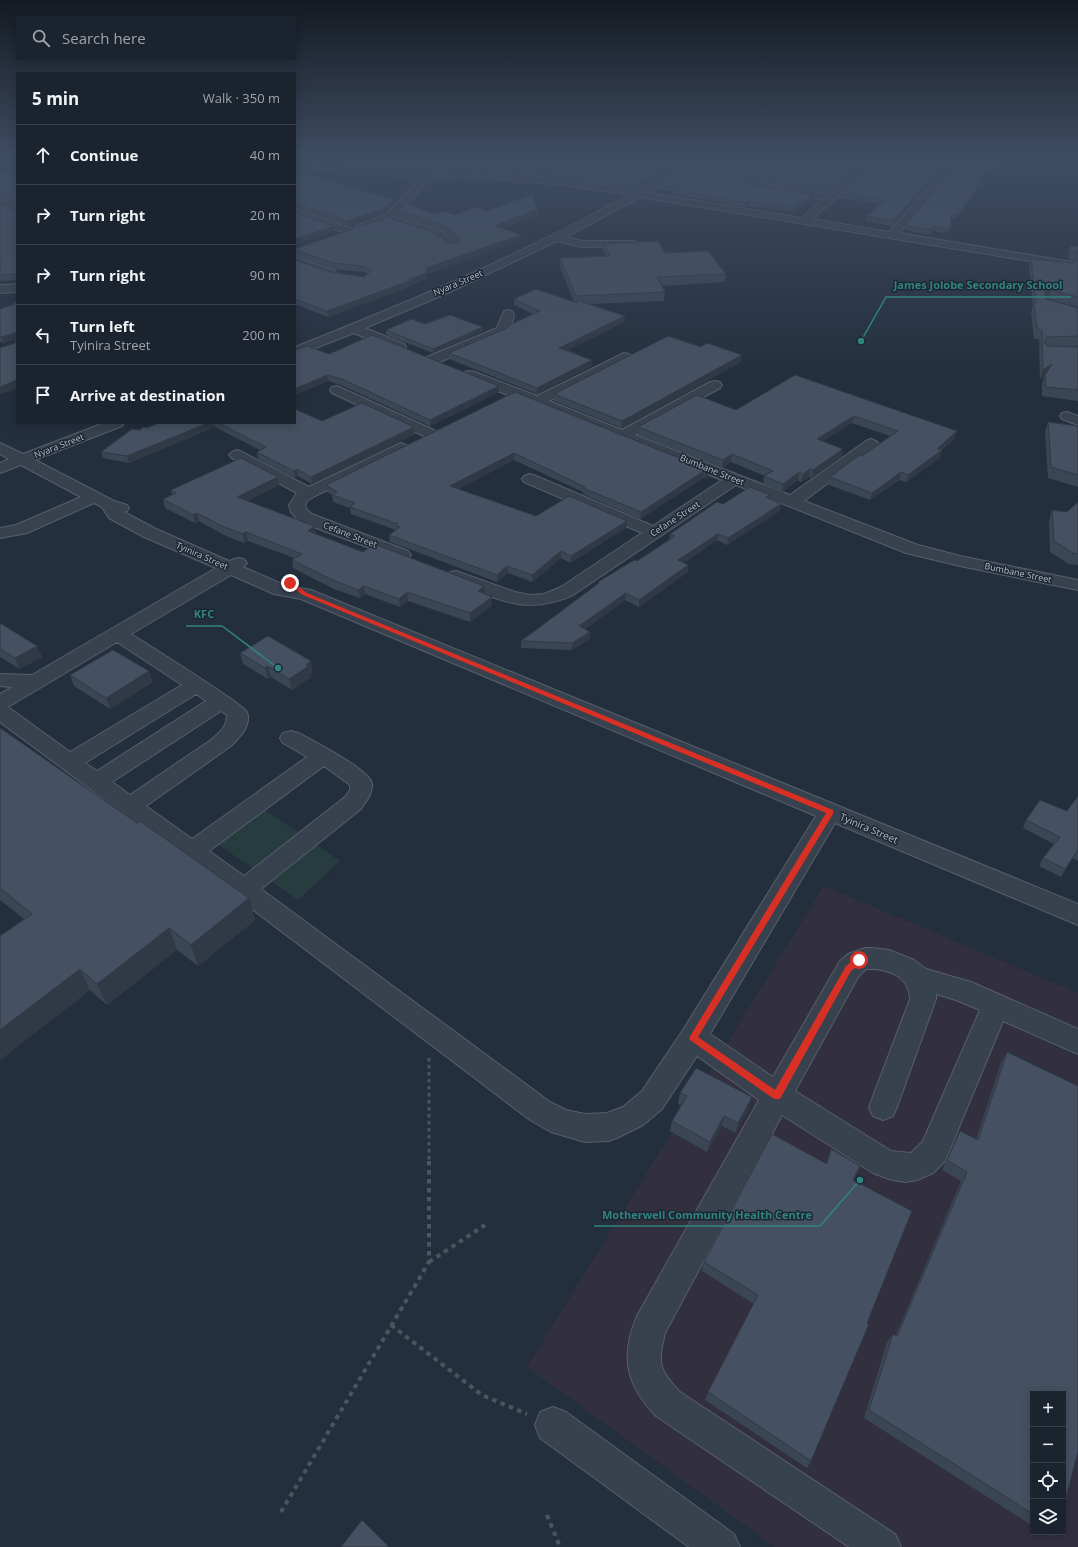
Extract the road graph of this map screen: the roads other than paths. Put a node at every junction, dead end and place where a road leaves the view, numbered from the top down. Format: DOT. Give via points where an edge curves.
graph roads {
  1 [pos="341,228"];
  2 [pos="357,228"];
  3 [pos="419,228"];
  4 [pos="575,228"];
  5 [pos="842,228"];
  6 [pos="898,228"];
  7 [pos="349,231"];
  8 [pos="336,236"];
  9 [pos="891,236"];
  10 [pos="557,238"];
  11 [pos="643,244"];
  12 [pos="453,245"];
  13 [pos="296,260"];
  14 [pos="1078,266"];
  15 [pos="345,276"];
  16 [pos="16,288"];
  17 [pos="0,289"];
  18 [pos="508,314"];
  19 [pos="354,328"];
  20 [pos="296,352"];
  21 [pos="420,355"];
  22 [pos="624,357"];
  23 [pos="715,385"];
  24 [pos="337,390"];
  25 [pos="515,392"];
  26 [pos="539,401"];
  27 [pos="494,403"];
  28 [pos="114,424"];
  29 [pos="623,435"];
  30 [pos="870,444"];
  31 [pos="0,448"];
  32 [pos="238,455"];
  33 [pos="21,460"];
  34 [pos="0,468"];
  35 [pos="530,479"];
  36 [pos="734,479"];
  37 [pos="309,493"];
  38 [pos="101,501"];
  39 [pos="792,502"];
  40 [pos="654,532"];
  41 [pos="0,533"];
  42 [pos="417,560"];
  43 [pos="235,565"];
  44 [pos="439,569"];
  45 [pos="1078,586"];
  46 [pos="118,634"];
  47 [pos="0,680"];
  48 [pos="37,682"];
  49 [pos="196,685"];
  50 [pos="221,701"];
  51 [pos="0,703"];
  52 [pos="0,712"];
  53 [pos="291,738"];
  54 [pos="323,756"];
  55 [pos="70,762"];
  56 [pos="96,782"];
  57 [pos="129,806"];
  58 [pos="830,812"];
  59 [pos="192,852"];
  60 [pos="244,889"];
  61 [pos="1078,915"];
  62 [pos="917,978"];
  63 [pos="996,1005"];
  64 [pos="693,1038"];
  65 [pos="1078,1042"];
  66 [pos="777,1096"];
  67 [pos="883,1107"];
  68 [pos="554,1425"];
  69 [pos="722,1547"];
  70 [pos="882,1547"];
  1 -- 7 [label="street"];
  2 -- 7 [label="street"];
  3 -- 12 [label="street" via="438,234"];
  4 -- 10 [label="street, Nyara Street"];
  5 -- 9 [label="street"];
  6 -- 9 [label="street"];
  7 -- 8 [label="street"];
  9 -- 14 [label="street"];
  10 -- 11 [label="street" via="590,245"];
  10 -- 19 [label="street, Nyara Street" via="515,259"];
  13 -- 15 [label="street"];
  16 -- 17 [label="street"];
  18 -- 21 [label="street" via="502,330"];
  19 -- 20 [label="street, Nyara Street"];
  19 -- 21 [label="street, Bumbane Street"];
  21 -- 25 [label="street, Bumbane Street"];
  22 -- 26 [label="street"];
  23 -- 29 [label="street"];
  24 -- 37 [label="street, Cefane Street" via="438,431"];
  25 -- 26 [label="street, Bumbane Street"];
  25 -- 27 [label="street"];
  26 -- 29 [label="street, Bumbane Street"];
  28 -- 33 [label="street, Nyara Street"];
  29 -- 36 [label="street, Bumbane Street"];
  30 -- 39 [label="street"];
  31 -- 33 [label="street, Tyinira Street"];
  32 -- 37 [label="street"];
  33 -- 34 [label="street, Nyara Street"];
  33 -- 38 [label="street, Tyinira Street"];
  35 -- 40 [label="street"];
  36 -- 39 [label="street, Bumbane Street"];
  36 -- 40 [label="street, Cefane Street"];
  37 -- 42 [label="street, Cefane Street" via="301,498 297,505 299,512 306,518"];
  38 -- 41 [label="street" via="21,529"];
  38 -- 43 [label="street, Tyinira Street" via="115,514 150,533"];
  39 -- 45 [label="street, Bumbane Street" via="912,549"];
  40 -- 44 [label="street, Cefane Street" via="567,591 539,600 513,597"];
  43 -- 46 [label="street"];
  43 -- 58 [label="street, Tyinira Street" via="280,590 305,594"];
  46 -- 48 [label="street"];
  46 -- 49 [label="street"];
  47 -- 48 [label="street"];
  48 -- 51 [label="street"];
  49 -- 50 [label="street"];
  49 -- 55 [label="street"];
  50 -- 56 [label="street"];
  50 -- 57 [label="street" via="237,712 238,721 232,733 219,745"];
  52 -- 55 [label="street"];
  53 -- 54 [label="street"];
  54 -- 59 [label="street"];
  54 -- 60 [label="street" via="362,782 353,803"];
  55 -- 56 [label="street"];
  56 -- 57 [label="street"];
  57 -- 59 [label="street"];
  58 -- 61 [label="street, Tyinira Street"];
  58 -- 64 [label="street"];
  59 -- 60 [label="street"];
  60 -- 64 [label="street" via="540,1111 561,1122 585,1128 609,1127 633,1116 652,1100"];
  62 -- 63 [label="street" via="962,990"];
  62 -- 66 [label="street" via="910,970 896,963 870,958 859,960 849,969"];
  62 -- 67 [label="street" via="922,988 923,999"];
  63 -- 65 [label="street"];
  63 -- 66 [label="street" via="934,1151 918,1167 901,1168 884,1163"];
  64 -- 66 [label="street"];
  66 -- 70 [label="street" via="649,1328 644,1350 644,1370 653,1390 668,1404"];
  68 -- 69 [label="street"];
}
